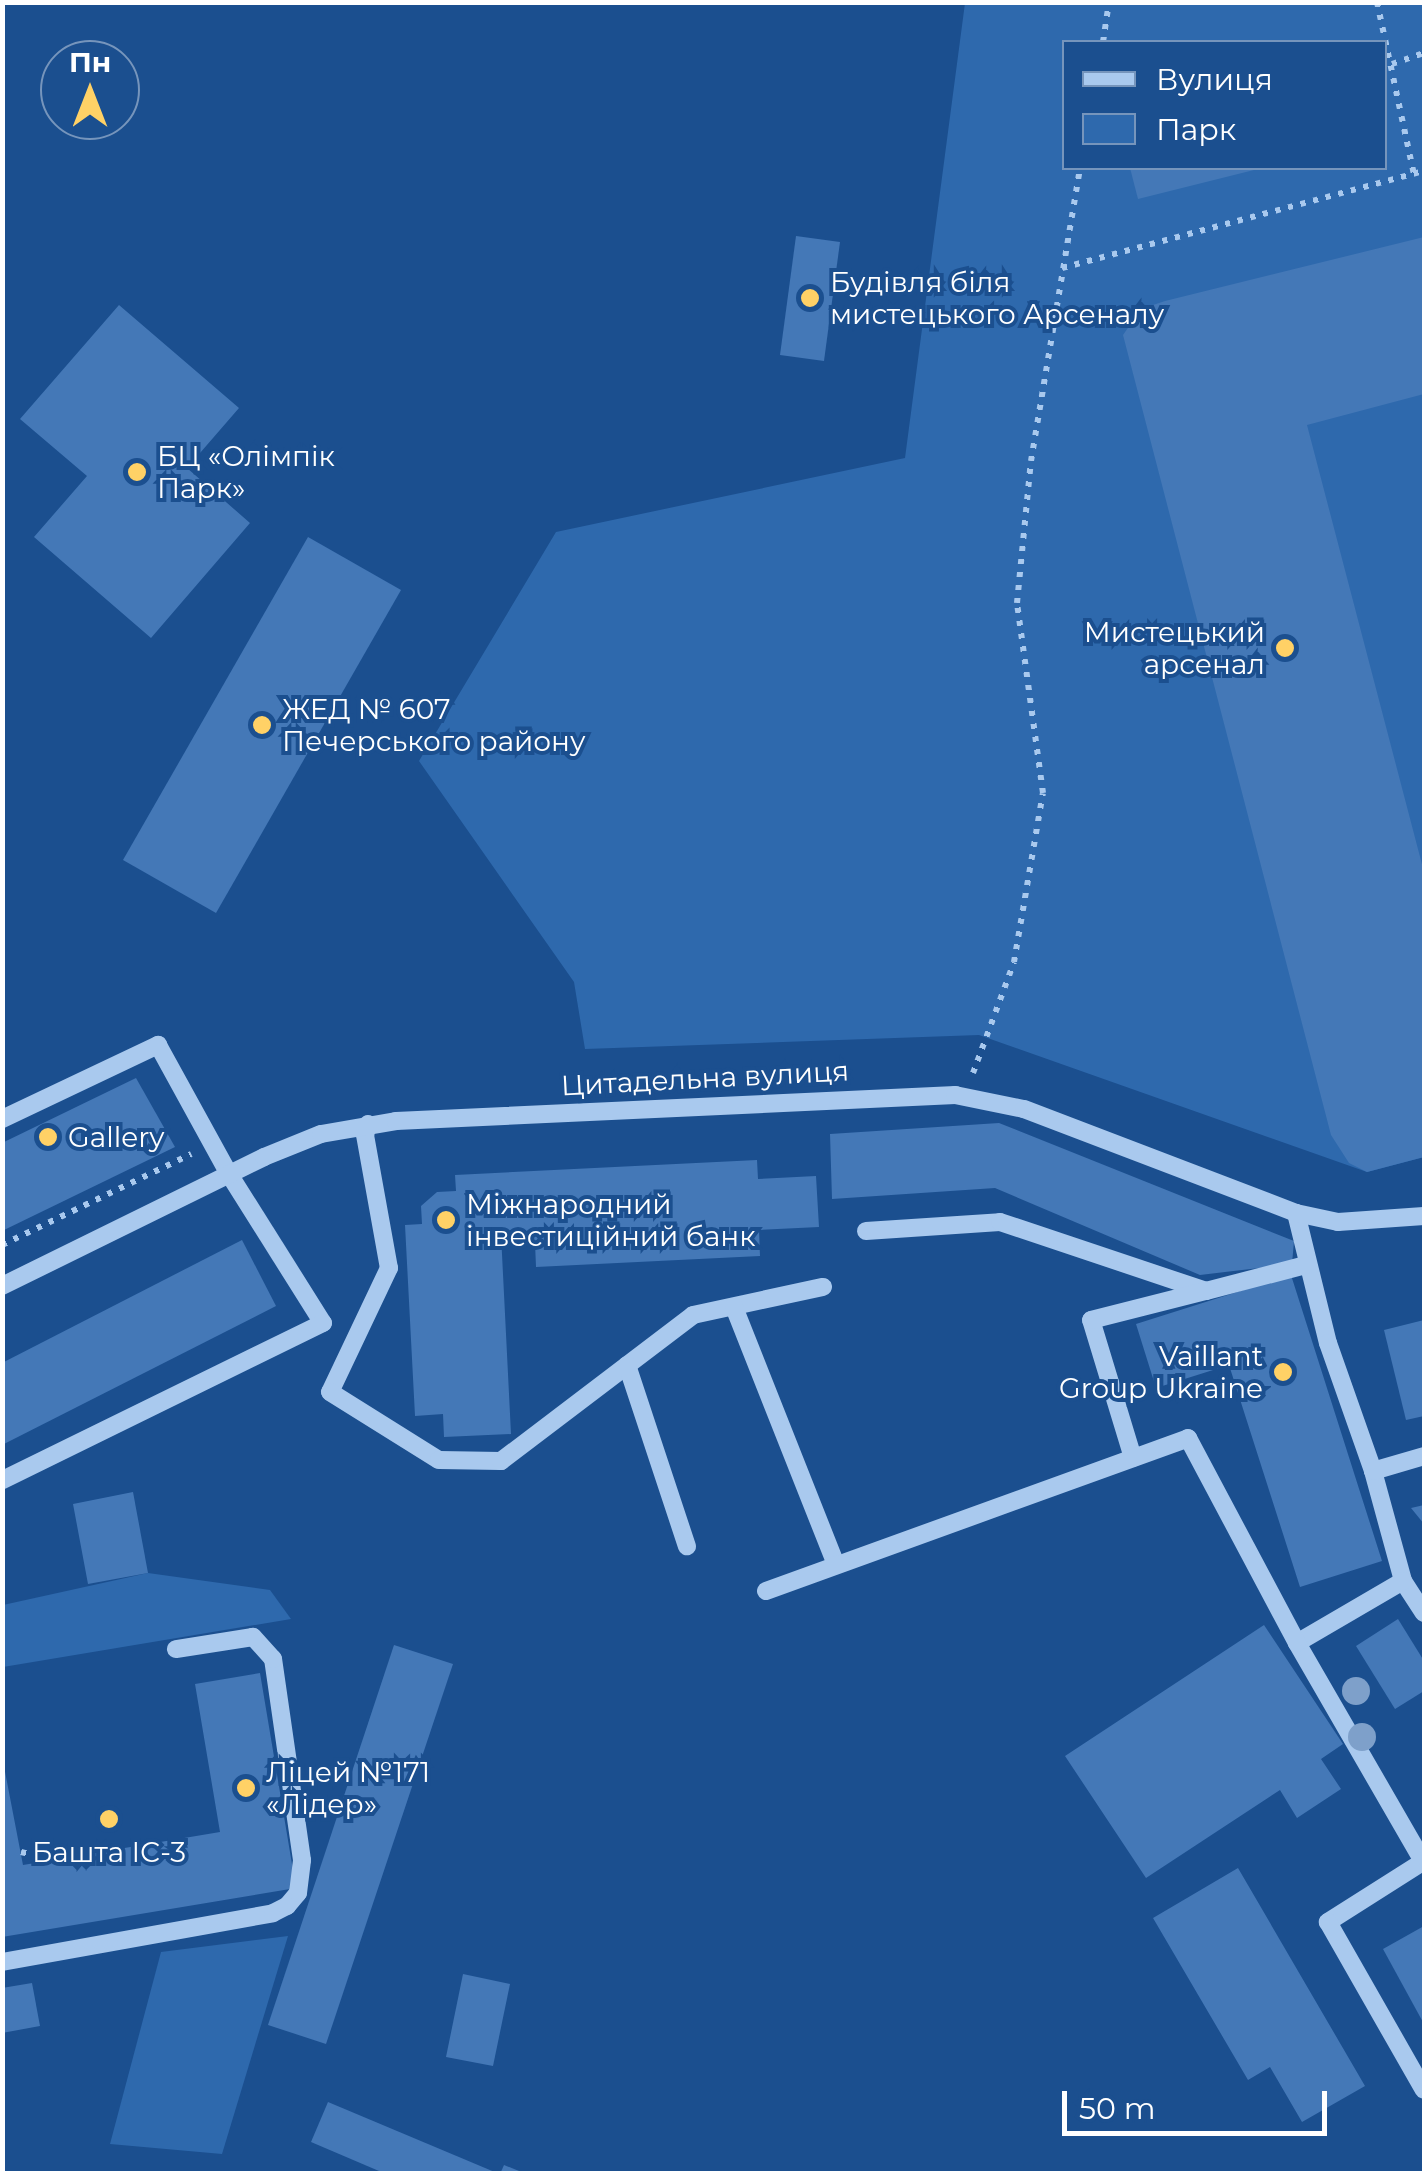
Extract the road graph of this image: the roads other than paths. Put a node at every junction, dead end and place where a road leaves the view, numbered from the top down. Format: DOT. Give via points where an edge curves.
graph roads {
  1 [pos="2,1119"];
  2 [pos="368,1124"];
  3 [pos="229,1174"];
  4 [pos="1296,1213"];
  5 [pos="1424,1216"];
  6 [pos="866,1231"];
  7 [pos="1306,1265"];
  8 [pos="2,1286"];
  9 [pos="824,1287"];
  10 [pos="1206,1291"];
  11 [pos="734,1307"];
  12 [pos="627,1365"];
  13 [pos="1424,1456"];
  14 [pos="1133,1458"];
  15 [pos="1373,1472"];
  16 [pos="2,1480"];
  17 [pos="687,1546"];
  18 [pos="836,1566"];
  19 [pos="1403,1581"];
  20 [pos="766,1591"];
  21 [pos="1424,1613"];
  22 [pos="1296,1643"];
  23 [pos="176,1649"];
  24 [pos="1424,1861"];
  25 [pos="2,1962"];
  26 [pos="1424,2090"];
  1 -- 3 [label="street" via="158,1045"];
  2 -- 3 [label="street, Цитадельна вулиця" via="321,1134"];
  2 -- 4 [label="street, Цитадельна вулиця" via="955,1095 1024,1109"];
  2 -- 12 [label="street" via="389,1268 330,1392 439,1460 501,1461"];
  3 -- 8 [label="street, Цитадельна вулиця"];
  3 -- 16 [label="street" via="323,1322"];
  4 -- 5 [label="street, Цитадельна вулиця" via="1338,1222"];
  4 -- 7 [label="street"];
  6 -- 10 [label="street" via="1000,1222"];
  7 -- 10 [label="street"];
  7 -- 15 [label="street"];
  9 -- 11 [label="street"];
  10 -- 14 [label="street" via="1090,1320"];
  11 -- 12 [label="street" via="693,1315"];
  11 -- 18 [label="street"];
  12 -- 17 [label="street"];
  13 -- 15 [label="street"];
  14 -- 18 [label="street"];
  14 -- 22 [label="street" via="1188,1438"];
  15 -- 19 [label="street"];
  18 -- 20 [label="street"];
  19 -- 21 [label="street"];
  19 -- 22 [label="street"];
  22 -- 24 [label="street"];
  23 -- 25 [label="street" via="253,1637 272,1659 302,1860 298,1893 273,1913"];
  24 -- 26 [label="street" via="1328,1922"];
}
